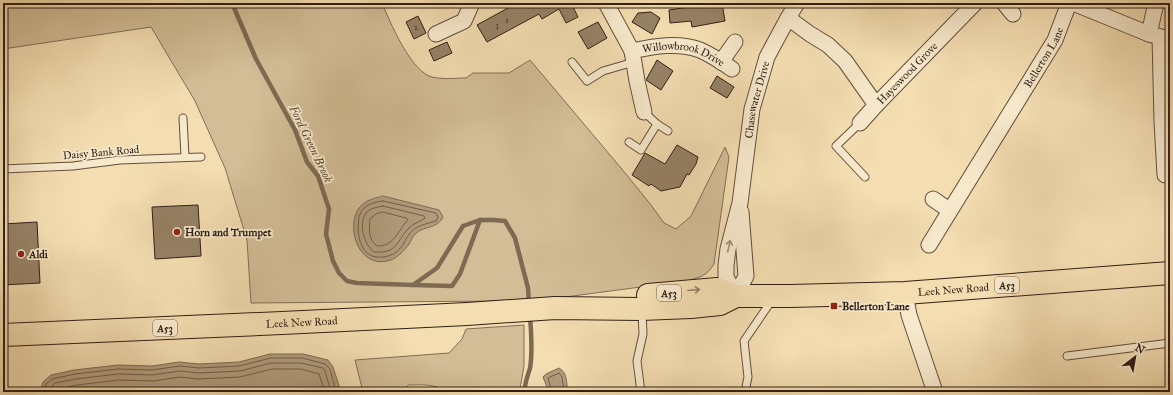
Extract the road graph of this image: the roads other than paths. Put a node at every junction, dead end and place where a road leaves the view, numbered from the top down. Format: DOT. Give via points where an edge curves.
graph roads {
  1 [pos="472,3"];
  2 [pos="606,3"];
  3 [pos="797,3"];
  4 [pos="975,3"];
  5 [pos="1071,3"];
  6 [pos="1156,3"];
  7 [pos="788,18"];
  8 [pos="436,34"];
  9 [pos="1160,37"];
  10 [pos="734,42"];
  11 [pos="633,56"];
  12 [pos="572,62"];
  13 [pos="876,105"];
  14 [pos="644,112"];
  15 [pos="184,118"];
  16 [pos="860,123"];
  17 [pos="657,124"];
  18 [pos="668,131"];
  19 [pos="629,142"];
  20 [pos="185,157"];
  21 [pos="201,157"];
  22 [pos="3,169"];
  23 [pos="1166,175"];
  24 [pos="865,177"];
  25 [pos="933,199"];
  26 [pos="949,210"];
  27 [pos="929,245"];
  28 [pos="1170,273"];
  29 [pos="905,293"];
  30 [pos="736,296"];
  31 [pos="774,296"];
  32 [pos="601,308"];
  33 [pos="641,309"];
  34 [pos="3,335"];
  35 [pos="1170,343"];
  36 [pos="1067,356"];
  37 [pos="641,392"];
  38 [pos="745,392"];
  39 [pos="935,392"];
  1 -- 8 [label="street" via="464,21"];
  2 -- 11 [label="street, Willowbrook Drive"];
  3 -- 7 [label="street, Chasewater Drive"];
  4 -- 13 [label="street, Hayeswood Grove"];
  5 -- 9 [label="street"];
  5 -- 26 [label="street, Bellerton Lane" via="1054,40"];
  6 -- 9 [label="street"];
  7 -- 13 [label="street, Hayeswood Grove" via="828,45 845,61"];
  7 -- 30 [label="street, Chasewater Drive" via="767,57 752,109 740,203 746,276"];
  9 -- 23 [label="street"];
  10 -- 11 [label="street, Willowbrook Drive" via="727,65 698,50 681,45 665,46"];
  11 -- 12 [label="lane" via="587,81"];
  11 -- 14 [label="street, Willowbrook Drive"];
  13 -- 16 [label="street"];
  14 -- 17 [label="lane"];
  15 -- 20 [label="lane"];
  16 -- 24 [label="lane" via="836,146"];
  17 -- 18 [label="lane"];
  17 -- 19 [label="lane" via="641,150"];
  20 -- 21 [label="lane, Daisy Bank Road"];
  20 -- 22 [label="lane, Daisy Bank Road"];
  25 -- 26 [label="street"];
  26 -- 27 [label="street, Bellerton Lane"];
  28 -- 29 [label="highway, Leek New Road / A53"];
  29 -- 31 [label="highway, Leek New Road / A53"];
  29 -- 39 [label="street" via="909,315"];
  30 -- 31 [label="highway, Leek New Road / A53"];
  32 -- 30 [label="highway, Leek New Road / A53, one-way" via="645,296 682,291 717,288"];
  30 -- 33 [label="highway, Leek New Road / A53" via="720,304"];
  31 -- 38 [label="lane" via="744,341 748,377"];
  32 -- 33 [label="highway, Leek New Road / A53"];
  32 -- 34 [label="highway, Leek New Road / A53" via="555,308"];
  33 -- 37 [label="lane" via="643,334 637,361"];
  35 -- 36 [label="lane"];
}
